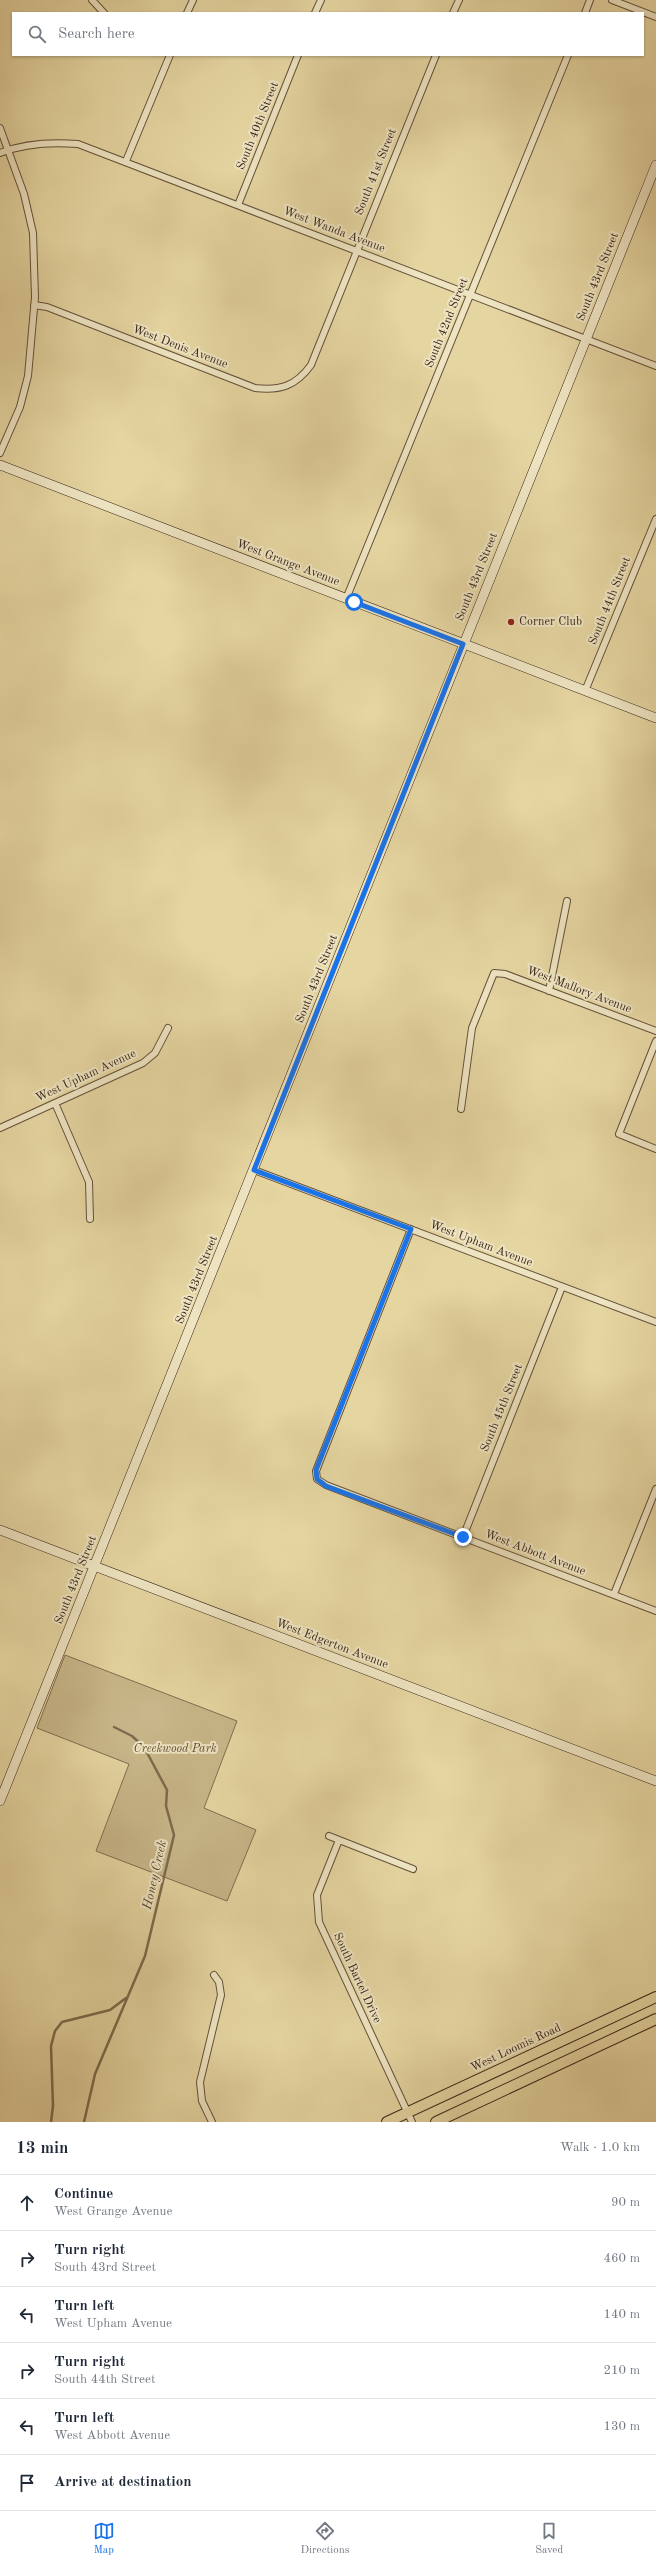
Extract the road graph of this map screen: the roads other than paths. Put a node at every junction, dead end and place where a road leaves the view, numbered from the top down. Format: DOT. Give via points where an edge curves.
graph roads {
  1 [pos="92,0"];
  2 [pos="193,0"];
  3 [pos="321,0"];
  4 [pos="459,0"];
  5 [pos="590,0"];
  6 [pos="612,0"];
  7 [pos="103,12"];
  8 [pos="187,12"];
  9 [pos="316,12"];
  10 [pos="453,12"];
  11 [pos="585,12"];
  12 [pos="643,12"];
  13 [pos="644,12"];
  14 [pos="656,17"];
  15 [pos="169,56"];
  16 [pos="298,56"];
  17 [pos="436,56"];
  18 [pos="568,56"];
  19 [pos="0,128"];
  20 [pos="9,150"];
  21 [pos="0,153"];
  22 [pos="126,161"];
  23 [pos="656,165"];
  24 [pos="238,205"];
  25 [pos="357,250"];
  26 [pos="470,294"];
  27 [pos="34,305"];
  28 [pos="586,339"];
  29 [pos="311,365"];
  30 [pos="656,366"];
  31 [pos="0,454"];
  32 [pos="0,465"];
  33 [pos="656,519"];
  34 [pos="346,599"];
  35 [pos="463,644"];
  36 [pos="585,691"];
  37 [pos="656,718"];
  38 [pos="567,901"];
  39 [pos="549,991"];
  40 [pos="168,1028"];
  41 [pos="656,1031"];
  42 [pos="656,1041"];
  43 [pos="54,1103"];
  44 [pos="461,1109"];
  45 [pos="0,1128"];
  46 [pos="656,1149"];
  47 [pos="254,1170"];
  48 [pos="90,1219"];
  49 [pos="411,1229"];
  50 [pos="562,1287"];
  51 [pos="656,1322"];
  52 [pos="656,1489"];
  53 [pos="0,1530"];
  54 [pos="463,1537"];
  55 [pos="94,1566"];
  56 [pos="614,1594"];
  57 [pos="656,1611"];
  58 [pos="656,1781"];
  59 [pos="0,1801"];
  60 [pos="329,1836"];
  61 [pos="339,1840"];
  62 [pos="413,1869"];
  63 [pos="214,1975"];
  64 [pos="656,1997"];
  65 [pos="656,2019"];
  66 [pos="409,2118"];
  67 [pos="212,2122"];
  68 [pos="387,2122"];
  69 [pos="436,2122"];
  1 -- 7 [label="street"];
  2 -- 8 [label="street"];
  3 -- 9 [label="street"];
  4 -- 10 [label="street"];
  5 -- 11 [label="street"];
  6 -- 12 [label="street"];
  13 -- 14 [label="street"];
  15 -- 22 [label="street"];
  16 -- 24 [label="street, South 40th Street"];
  17 -- 25 [label="street, South 41st Street"];
  18 -- 26 [label="street, South 42nd Street"];
  19 -- 20 [label="street"];
  20 -- 21 [label="street, West Wanda Avenue"];
  20 -- 22 [label="street, West Wanda Avenue" via="57,142 78,144"];
  20 -- 27 [label="street" via="24,194 33,233"];
  22 -- 24 [label="street, West Wanda Avenue"];
  23 -- 28 [label="street, South 43rd Street"];
  24 -- 25 [label="street, West Wanda Avenue"];
  25 -- 26 [label="street, West Wanda Avenue"];
  25 -- 29 [label="street, South 41st Street"];
  26 -- 28 [label="street, West Wanda Avenue"];
  26 -- 34 [label="street, South 42nd Street"];
  27 -- 29 [label="street, West Denis Avenue" via="255,388 272,390 292,385"];
  27 -- 31 [label="street" via="28,376 20,407"];
  28 -- 30 [label="street, West Wanda Avenue"];
  28 -- 35 [label="street, South 43rd Street"];
  32 -- 34 [label="street, West Grange Avenue"];
  33 -- 36 [label="street, South 44th Street"];
  34 -- 35 [label="street, West Grange Avenue"];
  35 -- 36 [label="street, West Grange Avenue"];
  35 -- 47 [label="street, South 43rd Street"];
  36 -- 37 [label="street, West Grange Avenue"];
  38 -- 39 [label="street"];
  39 -- 41 [label="street, West Mallory Avenue"];
  39 -- 44 [label="street, West Mallory Avenue" via="505,974 494,973 472,1028"];
  40 -- 43 [label="street, West Upham Avenue" via="155,1053 143,1062"];
  42 -- 46 [label="street" via="620,1134"];
  43 -- 45 [label="street, West Upham Avenue"];
  43 -- 48 [label="street" via="89,1182"];
  47 -- 49 [label="street, West Upham Avenue"];
  47 -- 55 [label="street, South 43rd Street"];
  49 -- 50 [label="street, West Upham Avenue"];
  49 -- 54 [label="street, West Abbott Avenue" via="316,1470 317,1479 326,1486"];
  50 -- 51 [label="street, West Upham Avenue"];
  50 -- 54 [label="street, South 45th Street"];
  52 -- 56 [label="street"];
  53 -- 55 [label="street, West Edgerton Avenue"];
  54 -- 56 [label="street, West Abbott Avenue"];
  55 -- 58 [label="street, West Edgerton Avenue"];
  55 -- 59 [label="street, South 43rd Street"];
  56 -- 57 [label="street, West Abbott Avenue"];
  60 -- 61 [label="street"];
  61 -- 62 [label="street"];
  61 -- 66 [label="street, South Bartel Drive" via="317,1895 319,1922"];
  63 -- 67 [label="street" via="219,1982 221,1995 200,2082 202,2101"];
  64 -- 66 [label="main road, West Loomis Road"];
  65 -- 69 [label="main road"];
  66 -- 68 [label="main road, West Loomis Road"];
}
